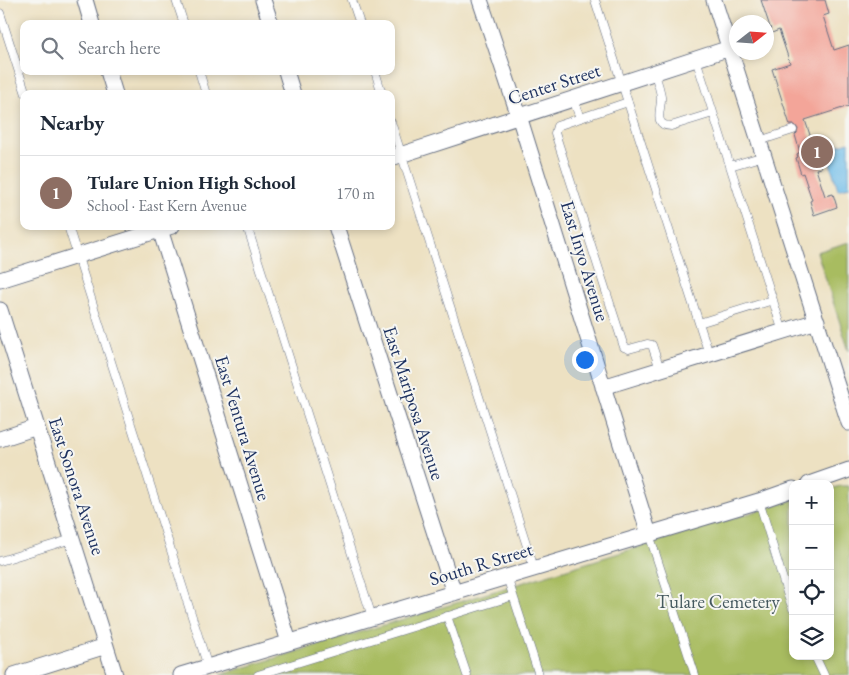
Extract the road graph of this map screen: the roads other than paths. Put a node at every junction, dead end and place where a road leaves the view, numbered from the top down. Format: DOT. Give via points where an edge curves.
graph roads {
  1 [pos="85,0"];
  2 [pos="176,0"];
  3 [pos="263,0"];
  4 [pos="352,0"];
  5 [pos="480,0"];
  6 [pos="595,0"];
  7 [pos="714,0"];
  8 [pos="0,13"];
  9 [pos="91,20"];
  10 [pos="183,20"];
  11 [pos="270,20"];
  12 [pos="359,20"];
  13 [pos="729,40"];
  14 [pos="729,52"];
  15 [pos="696,59"];
  16 [pos="736,60"];
  17 [pos="654,72"];
  18 [pos="109,75"];
  19 [pos="200,75"];
  20 [pos="287,75"];
  21 [pos="376,75"];
  22 [pos="622,83"];
  23 [pos="25,90"];
  24 [pos="114,90"];
  25 [pos="205,90"];
  26 [pos="292,90"];
  27 [pos="381,90"];
  28 [pos="572,99"];
  29 [pos="628,102"];
  30 [pos="713,114"];
  31 [pos="519,116"];
  32 [pos="580,118"];
  33 [pos="793,130"];
  34 [pos="762,149"];
  35 [pos="396,157"];
  36 [pos="730,166"];
  37 [pos="69,230"];
  38 [pos="155,230"];
  39 [pos="165,230"];
  40 [pos="248,230"];
  41 [pos="337,230"];
  42 [pos="77,257"];
  43 [pos="0,280"];
  44 [pos="773,300"];
  45 [pos="1,317"];
  46 [pos="699,322"];
  47 [pos="817,322"];
  48 [pos="783,332"];
  49 [pos="709,354"];
  50 [pos="660,369"];
  51 [pos="603,387"];
  52 [pos="849,424"];
  53 [pos="37,427"];
  54 [pos="0,439"];
  55 [pos="849,470"];
  56 [pos="820,480"];
  57 [pos="789,490"];
  58 [pos="759,501"];
  59 [pos="649,534"];
  60 [pos="72,538"];
  61 [pos="0,561"];
  62 [pos="534,568"];
  63 [pos="507,577"];
  64 [pos="454,593"];
  65 [pos="513,596"];
  66 [pos="789,599"];
  67 [pos="447,616"];
  68 [pos="372,617"];
  69 [pos="289,642"];
  70 [pos="106,646"];
  71 [pos="816,660"];
  72 [pos="289,666"];
  73 [pos="208,667"];
  74 [pos="14,675"];
  75 [pos="115,675"];
  76 [pos="181,675"];
  77 [pos="258,675"];
  78 [pos="292,675"];
  79 [pos="467,675"];
  80 [pos="538,675"];
  81 [pos="694,675"];
  82 [pos="824,675"];
  1 -- 9 [label="street"];
  2 -- 10 [label="lane"];
  3 -- 11 [label="street"];
  4 -- 12 [label="lane"];
  5 -- 31 [label="street, East Inyo Avenue"];
  6 -- 22 [label="lane"];
  7 -- 13 [label="street"];
  8 -- 23 [label="lane"];
  14 -- 15 [label="street, Center Street"];
  15 -- 17 [label="street, Center Street"];
  15 -- 30 [label="lane"];
  16 -- 34 [label="street"];
  17 -- 22 [label="street, Center Street"];
  17 -- 30 [label="lane" via="660,96 659,119 666,126"];
  18 -- 24 [label="street"];
  19 -- 25 [label="lane"];
  20 -- 26 [label="street"];
  21 -- 27 [label="lane"];
  22 -- 28 [label="street, Center Street"];
  22 -- 29 [label="lane"];
  28 -- 31 [label="street, Center Street"];
  28 -- 32 [label="lane"];
  29 -- 32 [label="lane"];
  29 -- 46 [label="lane"];
  30 -- 36 [label="lane"];
  31 -- 35 [label="street, Center Street"];
  31 -- 51 [label="street, East Inyo Avenue"];
  32 -- 50 [label="lane" via="557,126 555,133 624,347 652,346"];
  33 -- 34 [label="lane"];
  34 -- 36 [label="lane"];
  34 -- 47 [label="street"];
  35 -- 62 [label="lane"];
  36 -- 44 [label="lane"];
  37 -- 42 [label="lane"];
  38 -- 42 [label="street"];
  39 -- 69 [label="street, East Ventura Avenue"];
  40 -- 68 [label="lane"];
  41 -- 64 [label="street, East Mariposa Avenue"];
  42 -- 43 [label="street"];
  42 -- 73 [label="lane"];
  44 -- 46 [label="lane"];
  44 -- 48 [label="lane"];
  45 -- 53 [label="street, East Sonora Avenue"];
  46 -- 49 [label="lane"];
  47 -- 48 [label="street"];
  47 -- 52 [label="street"];
  48 -- 49 [label="street"];
  49 -- 50 [label="street"];
  50 -- 51 [label="street"];
  51 -- 59 [label="street, East Inyo Avenue"];
  53 -- 54 [label="street"];
  53 -- 60 [label="street, East Sonora Avenue"];
  55 -- 56 [label="street"];
  57 -- 58 [label="street, South R Street"];
  58 -- 59 [label="street, South R Street"];
  58 -- 66 [label="lane"];
  59 -- 62 [label="street, South R Street"];
  59 -- 81 [label="lane"];
  60 -- 61 [label="lane"];
  60 -- 70 [label="street, East Sonora Avenue"];
  62 -- 63 [label="street, South R Street"];
  63 -- 64 [label="street, South R Street"];
  63 -- 65 [label="lane"];
  64 -- 68 [label="street, South R Street"];
  65 -- 67 [label="lane"];
  65 -- 80 [label="lane"];
  67 -- 72 [label="lane"];
  67 -- 79 [label="lane"];
  68 -- 69 [label="street, South R Street"];
  69 -- 73 [label="street, South R Street"];
  70 -- 74 [label="street"];
  70 -- 75 [label="street, East Sonora Avenue"];
  71 -- 82 [label="lane"];
  72 -- 77 [label="lane"];
  72 -- 78 [label="lane"];
  73 -- 76 [label="street, South R Street"];
}
